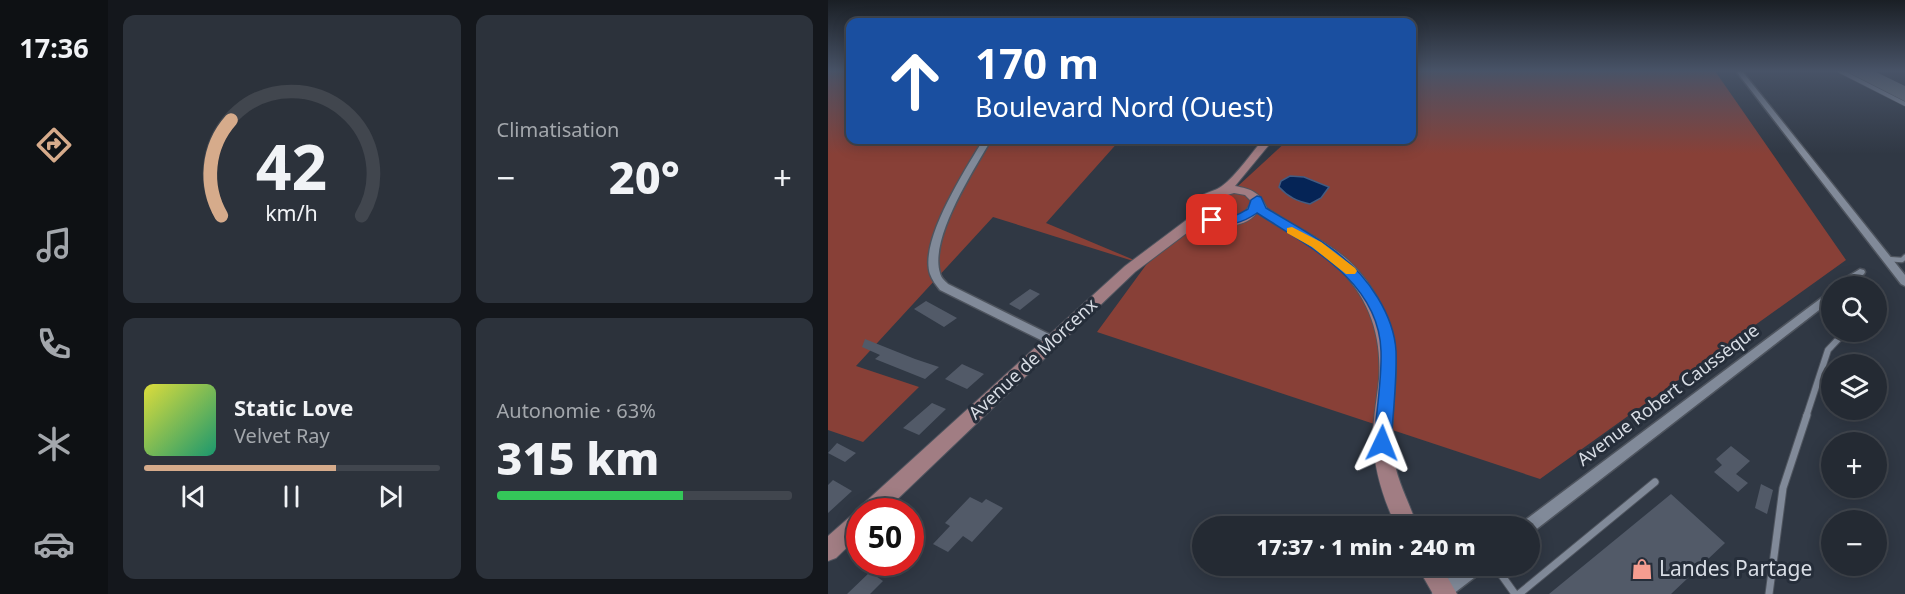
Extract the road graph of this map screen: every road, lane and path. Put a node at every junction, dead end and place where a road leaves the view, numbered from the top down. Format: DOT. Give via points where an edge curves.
graph roads {
  1 [pos="1760,99"];
  2 [pos="985,144"];
  3 [pos="1264,144"];
  4 [pos="1249,161"];
  5 [pos="1226,189"];
  6 [pos="1242,189"];
  7 [pos="1257,200"];
  8 [pos="1203,214"];
  9 [pos="1241,219"];
  10 [pos="1218,222"];
  11 [pos="1283,226"];
  12 [pos="1166,241"];
  13 [pos="1905,257"];
  14 [pos="1887,259"];
  15 [pos="1860,272"];
  16 [pos="1855,276"];
  17 [pos="1905,282"];
  18 [pos="1821,302"];
  19 [pos="1053,340"];
  20 [pos="1836,342"];
  21 [pos="1655,482"];
  22 [pos="884,498"];
  23 [pos="1402,516"];
  24 [pos="1540,517"];
  25 [pos="846,532"];
  26 [pos="832,542"];
  27 [pos="1434,576"];
  28 [pos="1465,576"];
  29 [pos="1504,576"];
  30 [pos="1443,593"];
  31 [pos="1517,594"];
  32 [pos="1769,594"];
  1 -- 14 [label="street"];
  2 -- 19 [label="street" via="941,230 933,268 945,287"];
  3 -- 4 [label="main road"];
  4 -- 5 [label="main road"];
  4 -- 6 [label="main road"];
  5 -- 6 [label="main road"];
  5 -- 8 [label="main road" via="1204,199 1200,209"];
  6 -- 7 [label="main road"];
  7 -- 9 [label="main road" via="1254,210"];
  7 -- 11 [label="main road" via="1261,210"];
  8 -- 10 [label="main road"];
  8 -- 12 [label="main road, Avenue de Morcenx"];
  9 -- 10 [label="main road"];
  9 -- 11 [label="main road"];
  10 -- 12 [label="main road"];
  11 -- 23 [label="main road" via="1336,258 1375,305 1388,351 1382,443 1385,470"];
  12 -- 19 [label="main road, Avenue de Morcenx"];
  13 -- 14 [label="lane"];
  14 -- 17 [label="street"];
  15 -- 16 [label="street"];
  18 -- 24 [label="street, Avenue Robert Caussèque"];
  19 -- 22 [label="main road, Avenue de Morcenx"];
  20 -- 32 [label="lane" via="1828,350 1783,488"];
  21 -- 31 [label="lane"];
  25 -- 26 [label="main road"];
  27 -- 30 [label="main road"];
  28 -- 30 [label="street"];
  29 -- 31 [label="lane"];
}
